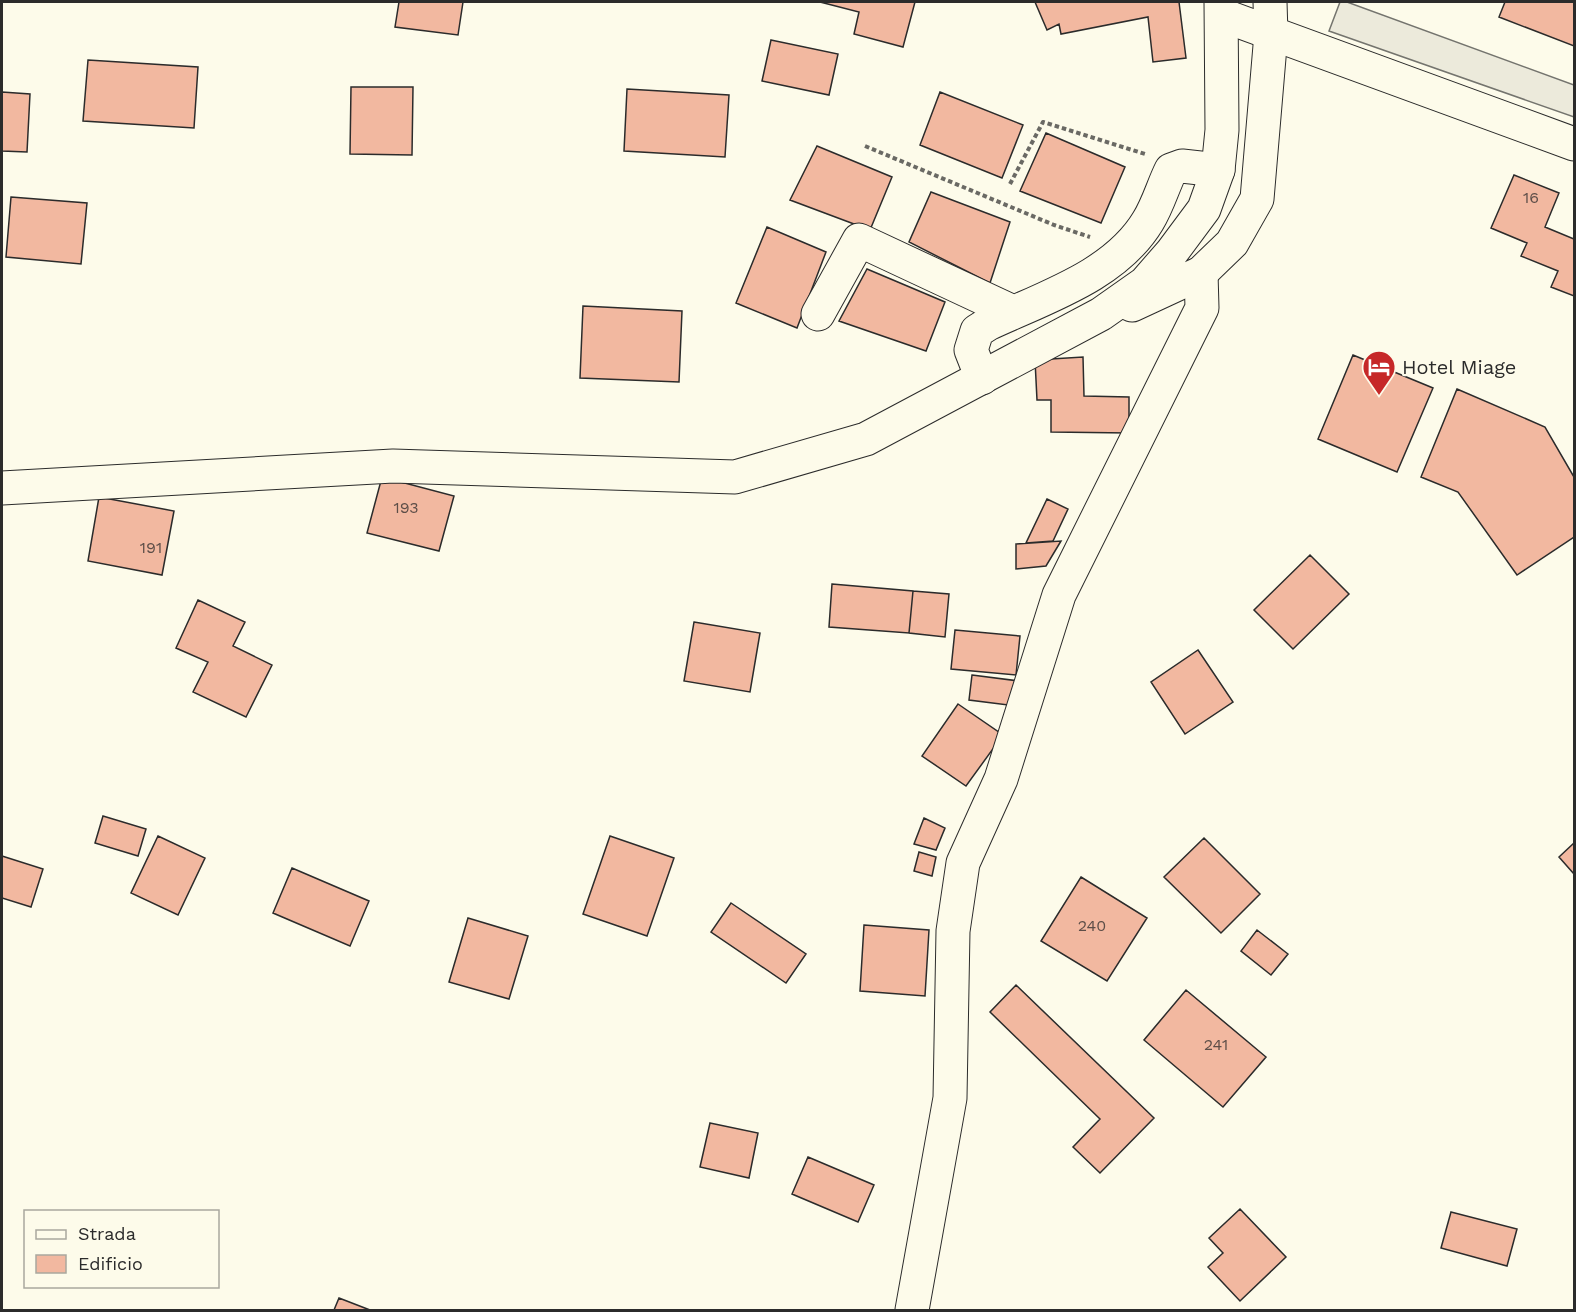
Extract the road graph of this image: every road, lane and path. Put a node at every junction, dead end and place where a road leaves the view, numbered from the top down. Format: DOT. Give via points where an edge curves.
graph roads {
  1 [pos="1270,2"];
  2 [pos="1222,8"];
  3 [pos="1271,34"];
  4 [pos="1575,144"];
  5 [pos="865,146"];
  6 [pos="1182,166"];
  7 [pos="1218,170"];
  8 [pos="1010,183"];
  9 [pos="1095,238"];
  10 [pos="1201,273"];
  11 [pos="1013,312"];
  12 [pos="818,314"];
  13 [pos="1101,314"];
  14 [pos="982,378"];
  15 [pos="2,488"];
  16 [pos="912,1311"];
  1 -- 3 [label="main road"];
  2 -- 3 [label="main road"];
  2 -- 7 [label="main road" via="1222,130"];
  3 -- 4 [label="main road"];
  3 -- 10 [label="main road" via="1257,199 1232,243"];
  5 -- 9 [label="path" via="1054,225"];
  6 -- 7 [label="main road"];
  6 -- 8 [label="path" via="1043,123"];
  6 -- 11 [label="main road" via="1171,170 1148,221 1116,259"];
  7 -- 13 [label="main road" via="1204,209 1172,252 1145,283"];
  10 -- 13 [label="main road" via="1136,303"];
  10 -- 16 [label="main road" via="1202,308 1059,595 1001,779 963,863 953,931 950,1098"];
  11 -- 12 [label="main road" via="859,240"];
  11 -- 14 [label="main road" via="977,331 971,350"];
  13 -- 14 [label="main road"];
  14 -- 15 [label="main road" via="866,439 735,477 393,466"];
}
